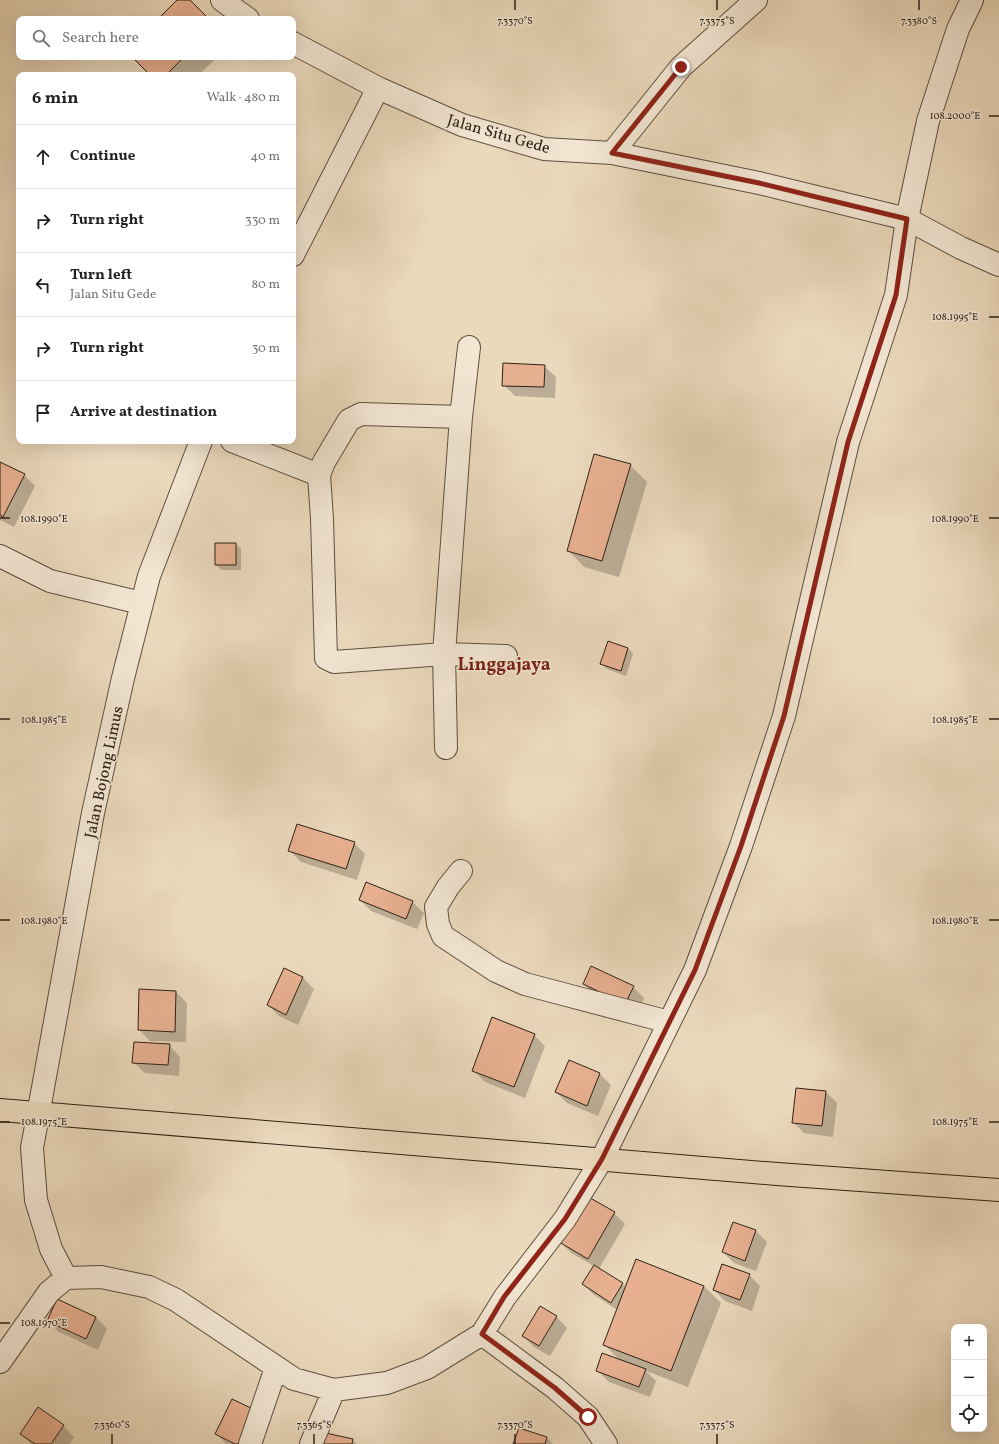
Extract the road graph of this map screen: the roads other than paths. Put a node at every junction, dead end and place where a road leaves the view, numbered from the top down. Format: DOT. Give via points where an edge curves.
graph roads {
  1 [pos="222,0"];
  2 [pos="756,0"];
  3 [pos="972,0"];
  4 [pos="244,16"];
  5 [pos="296,45"];
  6 [pos="378,88"];
  7 [pos="612,153"];
  8 [pos="907,219"];
  9 [pos="296,249"];
  10 [pos="999,265"];
  11 [pos="469,347"];
  12 [pos="461,417"];
  13 [pos="200,444"];
  14 [pos="242,444"];
  15 [pos="278,444"];
  16 [pos="321,468"];
  17 [pos="0,556"];
  18 [pos="141,603"];
  19 [pos="444,654"];
  20 [pos="506,656"];
  21 [pos="446,748"];
  22 [pos="461,871"];
  23 [pos="669,1022"];
  24 [pos="0,1110"];
  25 [pos="38,1113"];
  26 [pos="602,1159"];
  27 [pos="999,1190"];
  28 [pos="66,1278"];
  29 [pos="482,1334"];
  30 [pos="0,1362"];
  31 [pos="276,1368"];
  32 [pos="334,1390"];
  33 [pos="250,1444"];
  34 [pos="311,1444"];
  35 [pos="606,1444"];
  1 -- 4 [label="street"];
  2 -- 7 [label="street" via="681,67"];
  3 -- 8 [label="street" via="958,29 928,121"];
  5 -- 6 [label="street, Jalan Situ Gede"];
  6 -- 7 [label="street, Jalan Situ Gede" via="462,125 544,149"];
  6 -- 9 [label="street"];
  7 -- 8 [label="street, Jalan Situ Gede" via="759,183"];
  8 -- 10 [label="street, Jalan Situ Gede"];
  8 -- 23 [label="street" via="896,295 848,442 784,716 741,846 695,970"];
  11 -- 12 [label="street"];
  12 -- 16 [label="street" via="361,414 349,420"];
  12 -- 19 [label="street"];
  13 -- 18 [label="street, Jalan Bojong Limus"];
  14 -- 16 [label="street"];
  15 -- 16 [label="street"];
  16 -- 19 [label="street" via="326,658 334,662"];
  17 -- 18 [label="street" via="50,581"];
  18 -- 25 [label="street, Jalan Bojong Limus" via="93,813"];
  19 -- 20 [label="street"];
  19 -- 21 [label="street"];
  22 -- 23 [label="street" via="436,907 438,924 443,936 496,971 525,984"];
  23 -- 26 [label="street"];
  24 -- 25 [label="main road"];
  25 -- 26 [label="main road"];
  25 -- 28 [label="street, Jalan Bojong Limus" via="32,1148 36,1200 51,1249"];
  26 -- 27 [label="main road"];
  26 -- 29 [label="street" via="565,1219 504,1297"];
  28 -- 30 [label="street" via="49,1292"];
  28 -- 31 [label="street" via="101,1277 149,1287 176,1300"];
  29 -- 32 [label="street" via="427,1368 387,1383"];
  29 -- 35 [label="street" via="555,1388 588,1417"];
  31 -- 32 [label="street" via="294,1379"];
  31 -- 33 [label="street"];
  32 -- 34 [label="street"];
}
